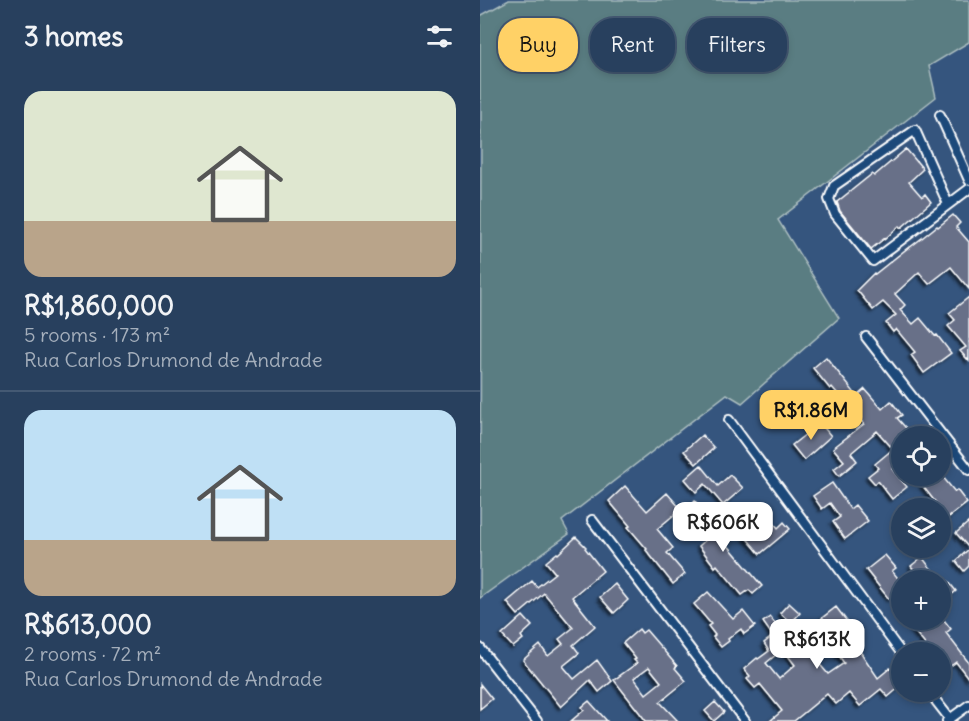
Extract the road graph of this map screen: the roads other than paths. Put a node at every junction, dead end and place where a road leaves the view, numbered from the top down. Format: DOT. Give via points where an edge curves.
graph roads {
  1 [pos="940,115"];
  2 [pos="969,180"];
  3 [pos="969,189"];
  4 [pos="948,204"];
  5 [pos="866,337"];
  6 [pos="729,420"];
  7 [pos="969,470"];
  8 [pos="592,520"];
  9 [pos="893,642"];
  10 [pos="480,648"];
  11 [pos="936,702"];
  12 [pos="969,705"];
  13 [pos="948,720"];
  14 [pos="537,721"];
  15 [pos="745,721"];
  1 -- 2 [label="street"];
  3 -- 4 [label="street"];
  4 -- 4 [label="street" via="873,261 835,214 829,199 834,186 915,130"];
  5 -- 7 [label="street"];
  6 -- 9 [label="street"];
  8 -- 15 [label="street"];
  10 -- 14 [label="street"];
  11 -- 13 [label="street"];
  12 -- 13 [label="street"];
}
